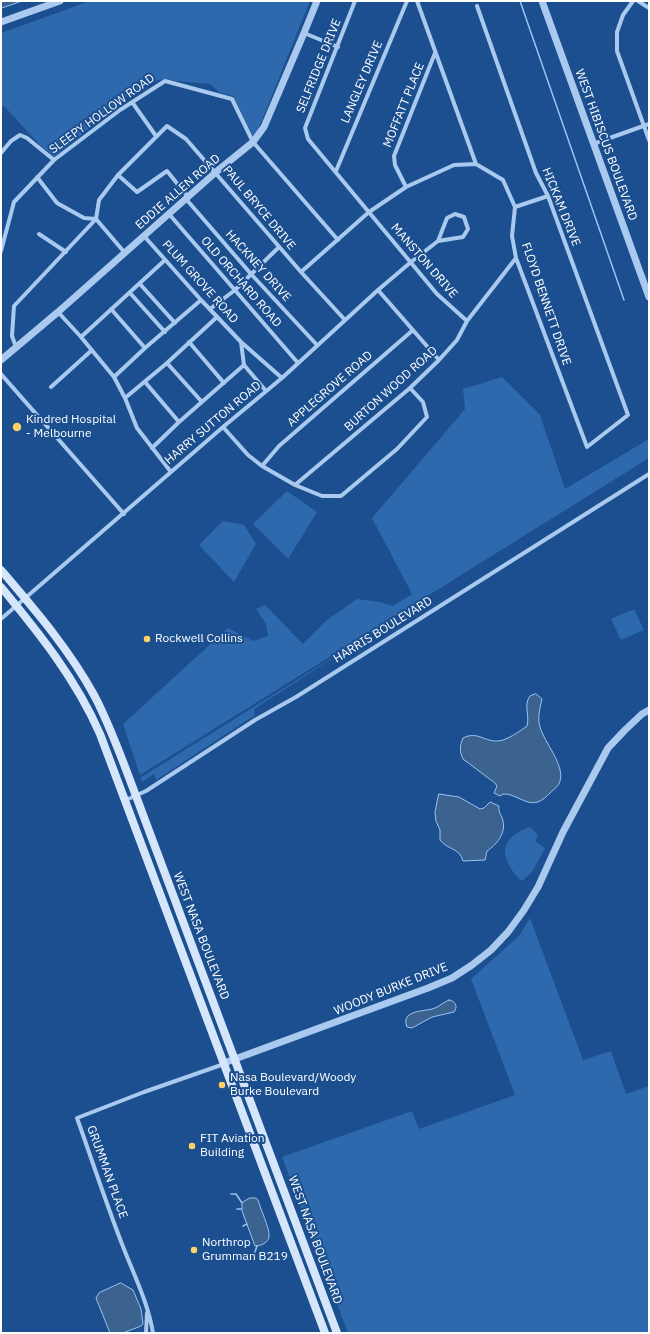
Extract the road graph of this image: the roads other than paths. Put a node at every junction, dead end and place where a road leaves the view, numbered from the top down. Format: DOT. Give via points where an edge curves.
graph roads {
  1 [pos="60,1"];
  2 [pos="317,1"];
  3 [pos="355,1"];
  4 [pos="407,1"];
  5 [pos="416,1"];
  6 [pos="542,1"];
  7 [pos="633,1"];
  8 [pos="638,1"];
  9 [pos="477,6"];
  10 [pos="649,8"];
  11 [pos="1,22"];
  12 [pos="304,33"];
  13 [pos="338,46"];
  14 [pos="436,52"];
  15 [pos="132,102"];
  16 [pos="649,124"];
  17 [pos="644,125"];
  18 [pos="156,136"];
  19 [pos="649,140"];
  20 [pos="253,142"];
  21 [pos="593,144"];
  22 [pos="1,153"];
  23 [pos="54,160"];
  24 [pos="476,164"];
  25 [pos="336,171"];
  26 [pos="216,172"];
  27 [pos="118,175"];
  28 [pos="37,178"];
  29 [pos="406,187"];
  30 [pos="548,196"];
  31 [pos="187,198"];
  32 [pos="515,207"];
  33 [pos="369,212"];
  34 [pos="169,214"];
  35 [pos="96,220"];
  36 [pos="39,234"];
  37 [pos="144,236"];
  38 [pos="338,240"];
  39 [pos="438,241"];
  40 [pos="279,247"];
  41 [pos="1,251"];
  42 [pos="66,252"];
  43 [pos="125,253"];
  44 [pos="516,258"];
  45 [pos="165,260"];
  46 [pos="411,262"];
  47 [pos="301,272"];
  48 [pos="251,274"];
  49 [pos="140,284"];
  50 [pos="235,290"];
  51 [pos="378,290"];
  52 [pos="130,293"];
  53 [pos="649,297"];
  54 [pos="201,300"];
  55 [pos="111,309"];
  56 [pos="210,309"];
  57 [pos="58,312"];
  58 [pos="217,317"];
  59 [pos="345,320"];
  60 [pos="467,321"];
  61 [pos="175,323"];
  62 [pos="413,330"];
  63 [pos="165,332"];
  64 [pos="81,337"];
  65 [pos="189,342"];
  66 [pos="241,342"];
  67 [pos="317,345"];
  68 [pos="16,347"];
  69 [pos="144,348"];
  70 [pos="92,350"];
  71 [pos="1,360"];
  72 [pos="440,360"];
  73 [pos="167,363"];
  74 [pos="298,363"];
  75 [pos="244,365"];
  76 [pos="1,374"];
  77 [pos="114,377"];
  78 [pos="282,378"];
  79 [pos="145,382"];
  80 [pos="224,383"];
  81 [pos="50,387"];
  82 [pos="410,388"];
  83 [pos="266,391"];
  84 [pos="125,398"];
  85 [pos="202,402"];
  86 [pos="179,422"];
  87 [pos="223,427"];
  88 [pos="587,446"];
  89 [pos="152,448"];
  90 [pos="262,466"];
  91 [pos="171,472"];
  92 [pos="649,474"];
  93 [pos="295,485"];
  94 [pos="124,514"];
  95 [pos="1,570"];
  96 [pos="1,587"];
  97 [pos="25,598"];
  98 [pos="17,606"];
  99 [pos="1,620"];
  100 [pos="649,710"];
  101 [pos="136,796"];
  102 [pos="126,800"];
  103 [pos="167,878"];
  104 [pos="156,882"];
  105 [pos="235,1059"];
  106 [pos="224,1063"];
  107 [pos="147,1313"];
  108 [pos="146,1333"];
  109 [pos="153,1333"];
  110 [pos="325,1333"];
  111 [pos="337,1333"];
  1 -- 11 [label="street"];
  2 -- 12 [label="street, EDDIE ALLEN ROAD"];
  3 -- 13 [label="street, SELFRIDGE DRIVE"];
  4 -- 25 [label="street, LANGLEY DRIVE"];
  5 -- 14 [label="street"];
  6 -- 21 [label="street, WEST HIBISCUS BOULEVARD"];
  7 -- 17 [label="street" via="623,15 617,32 617,51"];
  8 -- 10 [label="street"];
  9 -- 30 [label="street, HICKAM DRIVE" via="536,173"];
  12 -- 13 [label="street"];
  12 -- 20 [label="street, EDDIE ALLEN ROAD" via="264,127"];
  13 -- 25 [label="street, SELFRIDGE DRIVE" via="305,128 308,139"];
  14 -- 24 [label="street"];
  14 -- 29 [label="street, MOFFATT PLACE" via="394,156 395,165"];
  15 -- 18 [label="street"];
  15 -- 20 [label="street, SLEEPY HOLLOW ROAD" via="165,81 232,99"];
  15 -- 23 [label="street, SLEEPY HOLLOW ROAD"];
  16 -- 17 [label="street"];
  17 -- 19 [label="street"];
  17 -- 21 [label="street"];
  18 -- 26 [label="street, PAUL BRYCE DRIVE" via="168,126 186,140"];
  18 -- 27 [label="street, PAUL BRYCE DRIVE"];
  20 -- 26 [label="street, EDDIE ALLEN ROAD"];
  20 -- 38 [label="street, SLEEPY HOLLOW ROAD"];
  21 -- 53 [label="street, WEST HIBISCUS BOULEVARD"];
  22 -- 23 [label="street" via="11,140 20,135"];
  23 -- 28 [label="street, SLEEPY HOLLOW ROAD"];
  24 -- 29 [label="street" via="454,165"];
  24 -- 32 [label="street, FLOYD BENNETT DRIVE" via="503,180"];
  25 -- 33 [label="street, SELFRIDGE DRIVE"];
  26 -- 31 [label="street, EDDIE ALLEN ROAD"];
  26 -- 40 [label="street, PAUL BRYCE DRIVE"];
  27 -- 31 [label="street, HACKNEY DRIVE" via="137,192 167,171"];
  27 -- 35 [label="street, PAUL BRYCE DRIVE" via="99,200"];
  28 -- 35 [label="street" via="57,202 84,218"];
  28 -- 41 [label="street, SLEEPY HOLLOW ROAD" via="14,202"];
  29 -- 33 [label="street"];
  30 -- 32 [label="street"];
  30 -- 88 [label="street, HICKAM DRIVE" via="628,415"];
  31 -- 34 [label="street, EDDIE ALLEN ROAD"];
  31 -- 48 [label="street, HACKNEY DRIVE"];
  32 -- 44 [label="street, FLOYD BENNETT DRIVE" via="512,236"];
  33 -- 38 [label="street"];
  33 -- 46 [label="street, MANSTON DRIVE"];
  34 -- 37 [label="street, EDDIE ALLEN ROAD"];
  34 -- 50 [label="street, OLD ORCHARD ROAD"];
  35 -- 42 [label="street"];
  35 -- 43 [label="street"];
  36 -- 42 [label="street"];
  37 -- 43 [label="street, EDDIE ALLEN ROAD"];
  37 -- 45 [label="street, PLUM GROVE ROAD"];
  38 -- 47 [label="street"];
  39 -- 39 [label="street, HARRY SUTTON ROAD" via="462,237 468,229 464,218 455,214 447,218"];
  39 -- 46 [label="street, HARRY SUTTON ROAD"];
  40 -- 47 [label="street, PAUL BRYCE DRIVE"];
  40 -- 48 [label="street"];
  42 -- 68 [label="street" via="14,306 12,336"];
  43 -- 57 [label="street, EDDIE ALLEN ROAD"];
  44 -- 60 [label="street, BURTON WOOD ROAD"];
  44 -- 88 [label="street, FLOYD BENNETT DRIVE"];
  45 -- 49 [label="street"];
  45 -- 54 [label="street, PLUM GROVE ROAD"];
  46 -- 51 [label="street, HARRY SUTTON ROAD"];
  46 -- 60 [label="street, MANSTON DRIVE" via="437,294"];
  47 -- 59 [label="street, PAUL BRYCE DRIVE"];
  48 -- 50 [label="street"];
  48 -- 67 [label="street, HACKNEY DRIVE"];
  49 -- 52 [label="street"];
  49 -- 61 [label="street"];
  50 -- 56 [label="street"];
  50 -- 74 [label="street, OLD ORCHARD ROAD"];
  51 -- 59 [label="street, HARRY SUTTON ROAD"];
  51 -- 62 [label="street"];
  52 -- 55 [label="street"];
  52 -- 63 [label="street"];
  54 -- 56 [label="street, PLUM GROVE ROAD"];
  54 -- 61 [label="street"];
  55 -- 64 [label="street"];
  55 -- 69 [label="street"];
  56 -- 58 [label="street, PLUM GROVE ROAD"];
  57 -- 64 [label="street"];
  57 -- 68 [label="street, EDDIE ALLEN ROAD"];
  58 -- 65 [label="street"];
  58 -- 66 [label="street, PLUM GROVE ROAD"];
  59 -- 67 [label="street, HARRY SUTTON ROAD"];
  60 -- 72 [label="street, BURTON WOOD ROAD" via="457,340"];
  61 -- 63 [label="street"];
  62 -- 72 [label="street"];
  62 -- 90 [label="street, APPLEGROVE ROAD" via="279,446"];
  63 -- 69 [label="street"];
  64 -- 70 [label="street"];
  65 -- 73 [label="street"];
  65 -- 80 [label="street"];
  66 -- 75 [label="street"];
  66 -- 78 [label="street, PLUM GROVE ROAD"];
  67 -- 74 [label="street, HARRY SUTTON ROAD"];
  68 -- 71 [label="street, EDDIE ALLEN ROAD"];
  69 -- 77 [label="street"];
  70 -- 77 [label="street"];
  70 -- 81 [label="street"];
  72 -- 82 [label="street, BURTON WOOD ROAD"];
  73 -- 79 [label="street"];
  73 -- 85 [label="street"];
  74 -- 78 [label="street, HARRY SUTTON ROAD"];
  75 -- 80 [label="street"];
  75 -- 83 [label="street"];
  76 -- 94 [label="street"];
  77 -- 84 [label="street"];
  78 -- 83 [label="street, HARRY SUTTON ROAD"];
  79 -- 84 [label="street"];
  79 -- 86 [label="street"];
  80 -- 85 [label="street"];
  82 -- 93 [label="street, BURTON WOOD ROAD"];
  82 -- 93 [label="street" via="423,402 427,417 392,454 341,496 322,496"];
  83 -- 87 [label="street, HARRY SUTTON ROAD"];
  84 -- 89 [label="street" via="137,428"];
  85 -- 86 [label="street"];
  86 -- 89 [label="street"];
  87 -- 90 [label="street" via="248,455"];
  87 -- 91 [label="street, HARRY SUTTON ROAD"];
  89 -- 91 [label="street"];
  90 -- 93 [label="street"];
  91 -- 94 [label="street, HARRY SUTTON ROAD"];
  92 -- 101 [label="street, HARRIS BOULEVARD"];
  94 -- 97 [label="street, HARRY SUTTON ROAD"];
  95 -- 97 [label="main road, WEST NASA BOULEVARD"];
  96 -- 98 [label="main road, WEST NASA BOULEVARD"];
  97 -- 98 [label="street, HARRY SUTTON ROAD"];
  97 -- 101 [label="main road, WEST NASA BOULEVARD" via="58,639 88,685 114,738"];
  98 -- 99 [label="street, HARRY SUTTON ROAD"];
  98 -- 102 [label="main road, WEST NASA BOULEVARD" via="55,654 82,698 102,739"];
  100 -- 105 [label="street, WOODY BURKE DRIVE" via="608,748 563,832 538,887 508,932 492,950 452,978"];
  101 -- 102 [label="street, HARRIS BOULEVARD"];
  101 -- 103 [label="main road, WEST NASA BOULEVARD"];
  102 -- 104 [label="main road, WEST NASA BOULEVARD"];
  103 -- 104 [label="main road"];
  103 -- 105 [label="main road, WEST NASA BOULEVARD"];
  104 -- 106 [label="main road, WEST NASA BOULEVARD"];
  105 -- 106 [label="street, WOODY BURKE DRIVE"];
  105 -- 111 [label="main road, WEST NASA BOULEVARD"];
  106 -- 107 [label="street, GRUMMAN PLACE" via="77,1118"];
  106 -- 110 [label="main road, WEST NASA BOULEVARD"];
  107 -- 108 [label="street, GRUMMAN PLACE"];
  107 -- 109 [label="street, GRUMMAN PLACE"];
}
